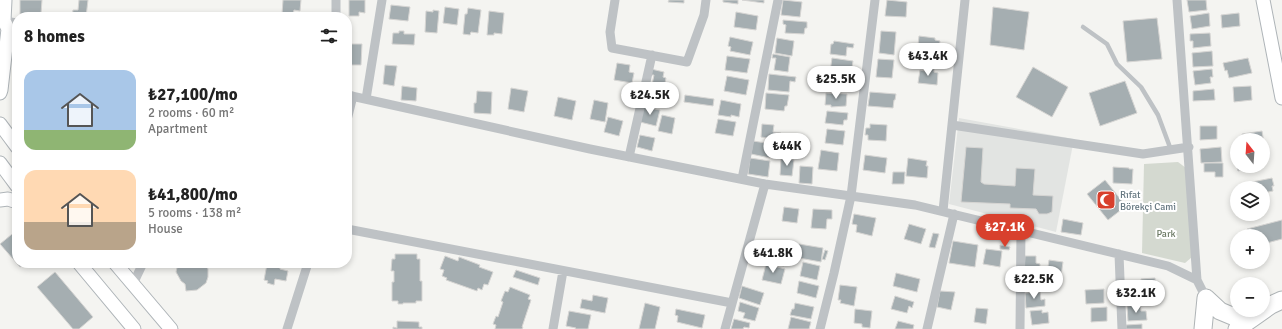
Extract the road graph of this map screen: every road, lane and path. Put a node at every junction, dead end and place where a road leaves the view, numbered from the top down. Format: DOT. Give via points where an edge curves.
graph roads {
  1 [pos="5,0"];
  2 [pos="336,0"];
  3 [pos="382,0"];
  4 [pos="615,0"];
  5 [pos="706,0"];
  6 [pos="778,0"];
  7 [pos="875,0"];
  8 [pos="965,0"];
  9 [pos="1177,0"];
  10 [pos="1263,0"];
  11 [pos="336,12"];
  12 [pos="5,24"];
  13 [pos="1083,27"];
  14 [pos="652,56"];
  15 [pos="0,93"];
  16 [pos="352,96"];
  17 [pos="1282,98"];
  18 [pos="366,99"];
  19 [pos="0,124"];
  20 [pos="952,125"];
  21 [pos="12,140"];
  22 [pos="1188,147"];
  23 [pos="1171,150"];
  24 [pos="629,157"];
  25 [pos="0,163"];
  26 [pos="12,179"];
  27 [pos="742,179"];
  28 [pos="765,184"];
  29 [pos="851,196"];
  30 [pos="0,200"];
  31 [pos="12,200"];
  32 [pos="943,211"];
  33 [pos="954,214"];
  34 [pos="352,230"];
  35 [pos="1021,230"];
  36 [pos="1119,254"];
  37 [pos="83,268"];
  38 [pos="119,268"];
  39 [pos="141,268"];
  40 [pos="306,268"];
  41 [pos="563,271"];
  42 [pos="1197,280"];
  43 [pos="133,284"];
  44 [pos="1206,298"];
  45 [pos="1282,300"];
  46 [pos="732,303"];
  47 [pos="1270,307"];
  48 [pos="1230,315"];
  49 [pos="1254,317"];
  50 [pos="134,329"];
  51 [pos="171,329"];
  52 [pos="287,329"];
  53 [pos="553,329"];
  54 [pos="725,329"];
  55 [pos="820,329"];
  56 [pos="927,329"];
  57 [pos="1020,329"];
  58 [pos="1122,329"];
  59 [pos="1203,329"];
  60 [pos="1237,329"];
  1 -- 12 [label="main road"];
  2 -- 11 [label="street"];
  3 -- 18 [label="street"];
  4 -- 14 [label="street" via="610,32 612,48"];
  5 -- 14 [label="street" via="704,16 687,62"];
  6 -- 27 [label="street"];
  7 -- 29 [label="street"];
  8 -- 20 [label="street"];
  9 -- 22 [label="street"];
  10 -- 17 [label="main road"];
  12 -- 15 [label="main road" via="8,29"];
  13 -- 23 [label="lane" via="1107,44 1117,64 1141,87 1158,115"];
  14 -- 24 [label="street"];
  16 -- 18 [label="street"];
  18 -- 24 [label="street"];
  19 -- 21 [label="main road"];
  20 -- 23 [label="street" via="1143,154"];
  20 -- 32 [label="street"];
  22 -- 23 [label="street"];
  22 -- 42 [label="street"];
  24 -- 27 [label="street"];
  25 -- 26 [label="main road"];
  27 -- 28 [label="street"];
  28 -- 29 [label="street"];
  28 -- 46 [label="street"];
  29 -- 32 [label="street" via="915,204"];
  29 -- 55 [label="street"];
  30 -- 31 [label="main road"];
  32 -- 33 [label="street"];
  33 -- 35 [label="street"];
  33 -- 56 [label="street"];
  34 -- 41 [label="street"];
  35 -- 36 [label="street"];
  35 -- 57 [label="street"];
  36 -- 42 [label="street" via="1168,266"];
  36 -- 58 [label="street"];
  37 -- 50 [label="main road"];
  38 -- 43 [label="main road"];
  39 -- 43 [label="street"];
  40 -- 52 [label="street"];
  41 -- 46 [label="street"];
  41 -- 53 [label="street"];
  42 -- 44 [label="street"];
  43 -- 51 [label="main road"];
  44 -- 48 [label="highway" via="1220,311"];
  44 -- 59 [label="highway"];
  45 -- 47 [label="highway"];
  46 -- 54 [label="street"];
  49 -- 60 [label="highway"];
}
